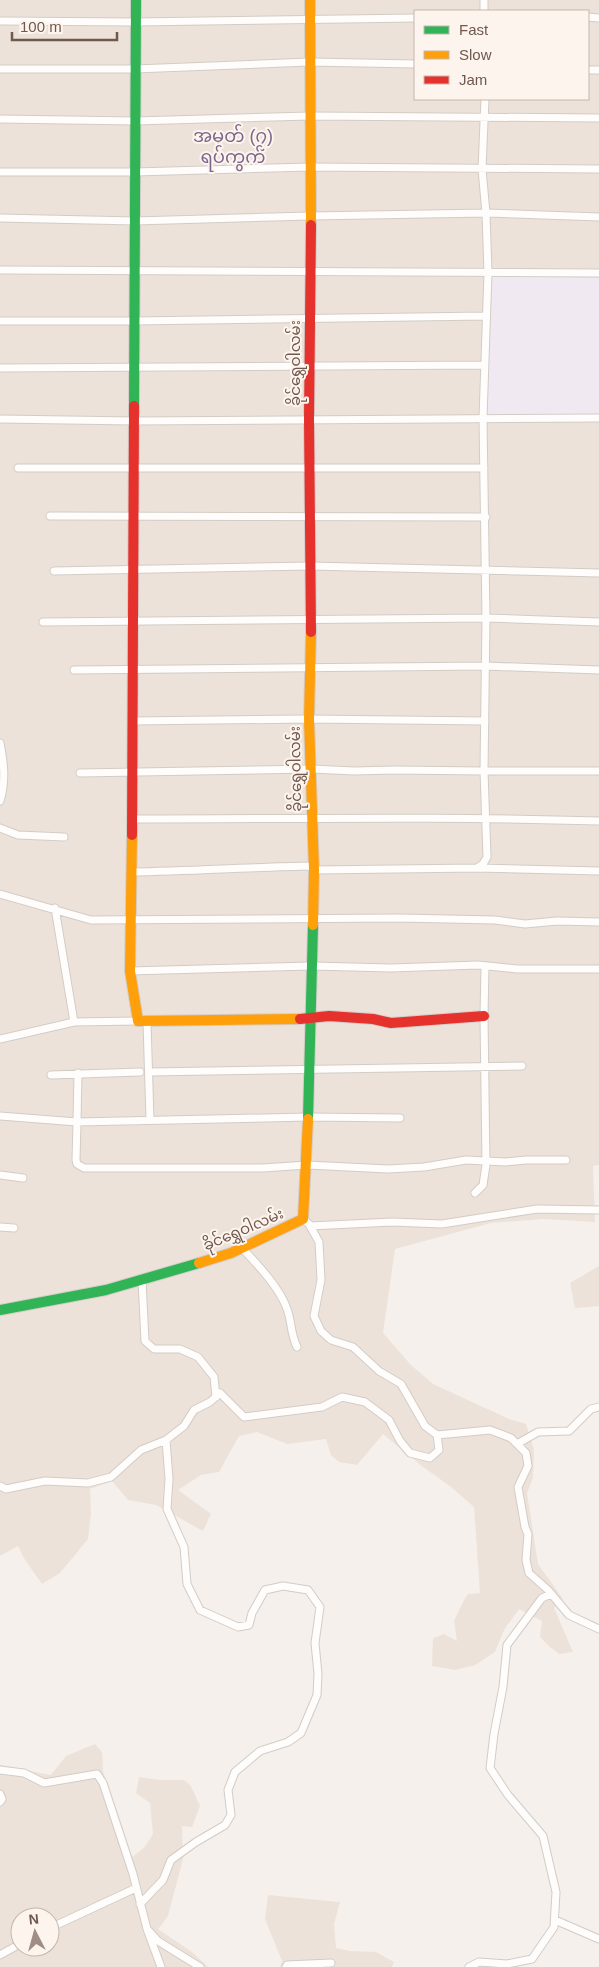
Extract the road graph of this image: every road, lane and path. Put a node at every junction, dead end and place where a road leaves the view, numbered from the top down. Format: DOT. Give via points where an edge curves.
graph roads {
  1 [pos="136,0"];
  2 [pos="310,0"];
  3 [pos="414,18"];
  4 [pos="310,19"];
  5 [pos="0,21"];
  6 [pos="136,22"];
  7 [pos="309,62"];
  8 [pos="414,64"];
  9 [pos="0,69"];
  10 [pos="135,69"];
  11 [pos="486,100"];
  12 [pos="310,116"];
  13 [pos="486,116"];
  14 [pos="599,118"];
  15 [pos="0,119"];
  16 [pos="135,120"];
  17 [pos="309,167"];
  18 [pos="482,169"];
  19 [pos="599,169"];
  20 [pos="0,172"];
  21 [pos="135,172"];
  22 [pos="486,213"];
  23 [pos="310,216"];
  24 [pos="599,217"];
  25 [pos="0,218"];
  26 [pos="134,221"];
  27 [pos="0,270"];
  28 [pos="134,271"];
  29 [pos="311,272"];
  30 [pos="488,273"];
  31 [pos="599,273"];
  32 [pos="485,316"];
  33 [pos="310,319"];
  34 [pos="0,321"];
  35 [pos="134,321"];
  36 [pos="484,365"];
  37 [pos="134,366"];
  38 [pos="309,367"];
  39 [pos="0,368"];
  40 [pos="483,418"];
  41 [pos="599,418"];
  42 [pos="0,419"];
  43 [pos="309,419"];
  44 [pos="134,421"];
  45 [pos="18,468"];
  46 [pos="133,468"];
  47 [pos="484,468"];
  48 [pos="310,469"];
  49 [pos="50,516"];
  50 [pos="133,516"];
  51 [pos="486,516"];
  52 [pos="310,517"];
  53 [pos="310,566"];
  54 [pos="133,568"];
  55 [pos="486,570"];
  56 [pos="54,571"];
  57 [pos="599,573"];
  58 [pos="486,618"];
  59 [pos="133,620"];
  60 [pos="311,620"];
  61 [pos="43,622"];
  62 [pos="599,622"];
  63 [pos="485,666"];
  64 [pos="310,668"];
  65 [pos="74,670"];
  66 [pos="133,670"];
  67 [pos="599,670"];
  68 [pos="309,719"];
  69 [pos="133,721"];
  70 [pos="485,721"];
  71 [pos="0,743"];
  72 [pos="312,769"];
  73 [pos="132,771"];
  74 [pos="484,771"];
  75 [pos="599,771"];
  76 [pos="80,773"];
  77 [pos="2,788"];
  78 [pos="0,801"];
  79 [pos="311,818"];
  80 [pos="484,818"];
  81 [pos="132,819"];
  82 [pos="599,821"];
  83 [pos="0,828"];
  84 [pos="64,838"];
  85 [pos="314,868"];
  86 [pos="477,868"];
  87 [pos="599,871"];
  88 [pos="132,872"];
  89 [pos="0,894"];
  90 [pos="55,908"];
  91 [pos="312,919"];
  92 [pos="130,921"];
  93 [pos="599,922"];
  94 [pos="312,966"];
  95 [pos="485,966"];
  96 [pos="599,969"];
  97 [pos="130,971"];
  98 [pos="484,1016"];
  99 [pos="310,1019"];
  100 [pos="142,1021"];
  101 [pos="74,1022"];
  102 [pos="0,1039"];
  103 [pos="522,1066"];
  104 [pos="485,1067"];
  105 [pos="309,1069"];
  106 [pos="140,1072"];
  107 [pos="149,1072"];
  108 [pos="78,1073"];
  109 [pos="51,1075"];
  110 [pos="0,1116"];
  111 [pos="308,1117"];
  112 [pos="400,1118"];
  113 [pos="150,1120"];
  114 [pos="77,1122"];
  115 [pos="566,1160"];
  116 [pos="486,1161"];
  117 [pos="307,1165"];
  118 [pos="0,1175"];
  119 [pos="22,1178"];
  120 [pos="475,1194"];
  121 [pos="599,1210"];
  122 [pos="306,1223"];
  123 [pos="0,1226"];
  124 [pos="14,1228"];
  125 [pos="242,1248"];
  126 [pos="142,1280"];
  127 [pos="0,1310"];
  128 [pos="297,1347"];
  129 [pos="216,1397"];
  130 [pos="599,1407"];
  131 [pos="438,1437"];
  132 [pos="166,1440"];
  133 [pos="517,1444"];
  134 [pos="0,1486"];
  135 [pos="551,1594"];
  136 [pos="599,1629"];
  137 [pos="0,1770"];
  138 [pos="0,1794"];
  139 [pos="0,1802"];
  140 [pos="136,1888"];
  141 [pos="140,1904"];
  142 [pos="555,1920"];
  143 [pos="60,1923"];
  144 [pos="147,1929"];
  145 [pos="599,1939"];
  146 [pos="331,1963"];
  147 [pos="162,1967"];
  148 [pos="200,1967"];
  149 [pos="286,1967"];
  150 [pos="469,1967"];
  1 -- 6 [label="street"];
  2 -- 4 [label="street, ခိုင်ရွှေဝါလမ်း"];
  3 -- 4 [label="street"];
  4 -- 6 [label="street"];
  4 -- 7 [label="street, ခိုင်ရွှေဝါလမ်း"];
  5 -- 6 [label="street"];
  6 -- 10 [label="street"];
  7 -- 8 [label="street"];
  7 -- 10 [label="street"];
  7 -- 12 [label="street, ခိုင်ရွှေဝါလမ်း"];
  9 -- 10 [label="street"];
  10 -- 16 [label="street"];
  11 -- 13 [label="street"];
  12 -- 13 [label="street"];
  12 -- 16 [label="street"];
  12 -- 17 [label="street, ခိုင်ရွှေဝါလမ်း"];
  13 -- 14 [label="street"];
  13 -- 18 [label="street"];
  15 -- 16 [label="street"];
  16 -- 21 [label="street"];
  17 -- 18 [label="street"];
  17 -- 21 [label="street"];
  17 -- 23 [label="street, ခိုင်ရွှေဝါလမ်း"];
  18 -- 19 [label="street"];
  18 -- 22 [label="street"];
  20 -- 21 [label="street"];
  21 -- 26 [label="street"];
  22 -- 23 [label="street"];
  22 -- 24 [label="street"];
  22 -- 30 [label="street"];
  23 -- 26 [label="street"];
  23 -- 29 [label="street, ခိုင်ရွှေဝါလမ်း"];
  25 -- 26 [label="street"];
  26 -- 28 [label="street"];
  27 -- 28 [label="street"];
  28 -- 29 [label="street"];
  28 -- 35 [label="street"];
  29 -- 30 [label="street"];
  29 -- 33 [label="street, ခိုင်ရွှေဝါလမ်း"];
  30 -- 31 [label="street"];
  30 -- 32 [label="street"];
  32 -- 33 [label="street"];
  32 -- 36 [label="street"];
  33 -- 35 [label="street"];
  33 -- 38 [label="street, ခိုင်ရွှေဝါလမ်း"];
  34 -- 35 [label="street"];
  35 -- 37 [label="street"];
  36 -- 38 [label="street"];
  36 -- 40 [label="street"];
  37 -- 38 [label="street"];
  37 -- 39 [label="street"];
  37 -- 44 [label="street"];
  38 -- 43 [label="street, ခိုင်ရွှေဝါလမ်း"];
  40 -- 41 [label="street"];
  40 -- 43 [label="street"];
  40 -- 47 [label="street"];
  42 -- 44 [label="street"];
  43 -- 44 [label="street"];
  43 -- 48 [label="street, ခိုင်ရွှေဝါလမ်း"];
  44 -- 46 [label="street"];
  45 -- 46 [label="street"];
  46 -- 48 [label="street"];
  46 -- 50 [label="street"];
  47 -- 48 [label="street"];
  47 -- 51 [label="street"];
  48 -- 52 [label="street, ခိုင်ရွှေဝါလမ်း"];
  49 -- 50 [label="street"];
  50 -- 52 [label="street"];
  50 -- 54 [label="street"];
  51 -- 52 [label="street"];
  51 -- 55 [label="street"];
  52 -- 53 [label="street, ခိုင်ရွှေဝါလမ်း"];
  53 -- 54 [label="street"];
  53 -- 55 [label="street"];
  53 -- 60 [label="street, ခိုင်ရွှေဝါလမ်း"];
  54 -- 56 [label="street"];
  54 -- 59 [label="street"];
  55 -- 57 [label="street"];
  55 -- 58 [label="street"];
  58 -- 60 [label="street"];
  58 -- 62 [label="street"];
  58 -- 63 [label="street"];
  59 -- 60 [label="street"];
  59 -- 61 [label="street"];
  59 -- 66 [label="street"];
  60 -- 64 [label="street, ခိုင်ရွှေဝါလမ်း"];
  63 -- 64 [label="street"];
  63 -- 67 [label="street"];
  63 -- 70 [label="street"];
  64 -- 66 [label="street"];
  64 -- 68 [label="street, ခိုင်ရွှေဝါလမ်း"];
  65 -- 66 [label="street"];
  66 -- 69 [label="street"];
  68 -- 69 [label="street"];
  68 -- 70 [label="street"];
  68 -- 72 [label="street, ခိုင်ရွှေဝါလမ်း"];
  69 -- 73 [label="street"];
  70 -- 74 [label="street"];
  71 -- 77 [label="street" via="4,768"];
  72 -- 73 [label="street"];
  72 -- 74 [label="street"];
  72 -- 79 [label="street, ခိုင်ရွှေဝါလမ်း"];
  73 -- 76 [label="street"];
  73 -- 81 [label="street"];
  74 -- 75 [label="street"];
  74 -- 80 [label="street"];
  77 -- 78 [label="street"];
  79 -- 80 [label="street"];
  79 -- 81 [label="street"];
  79 -- 85 [label="street, ခိုင်ရွှေဝါလမ်း"];
  80 -- 82 [label="street"];
  80 -- 86 [label="street" via="487,857"];
  81 -- 88 [label="street"];
  83 -- 84 [label="street" via="18,835"];
  85 -- 86 [label="street"];
  85 -- 88 [label="street" via="265,866"];
  85 -- 91 [label="street, ခိုင်ရွှေဝါလမ်း"];
  86 -- 87 [label="street"];
  88 -- 92 [label="street"];
  89 -- 90 [label="street"];
  90 -- 92 [label="street" via="91,920"];
  90 -- 101 [label="street"];
  91 -- 92 [label="street"];
  91 -- 93 [label="street" via="495,920 525,924"];
  91 -- 94 [label="street, ခိုင်ရွှေဝါလမ်း"];
  92 -- 97 [label="street"];
  94 -- 95 [label="street"];
  94 -- 97 [label="street"];
  94 -- 99 [label="street, ခိုင်ရွှေဝါလမ်း"];
  95 -- 96 [label="street"];
  95 -- 98 [label="street"];
  97 -- 100 [label="street"];
  98 -- 99 [label="street" via="391,1023 329,1016"];
  98 -- 104 [label="street"];
  99 -- 100 [label="street"];
  99 -- 105 [label="street, ခိုင်ရွှေဝါလမ်း"];
  100 -- 101 [label="street"];
  100 -- 107 [label="street"];
  101 -- 102 [label="street"];
  103 -- 104 [label="street"];
  104 -- 105 [label="street"];
  104 -- 116 [label="street"];
  105 -- 107 [label="street"];
  105 -- 111 [label="street, ခိုင်ရွှေဝါလမ်း"];
  106 -- 108 [label="street"];
  107 -- 113 [label="street"];
  108 -- 109 [label="street"];
  108 -- 114 [label="street"];
  110 -- 114 [label="street"];
  111 -- 112 [label="street"];
  111 -- 113 [label="street"];
  111 -- 117 [label="street, ခိုင်ရွှေဝါလမ်း"];
  113 -- 114 [label="street"];
  114 -- 117 [label="street" via="76,1160 84,1168"];
  115 -- 116 [label="street"];
  116 -- 117 [label="street" via="466,1160 388,1169"];
  116 -- 120 [label="street" via="482,1185"];
  117 -- 122 [label="street, ခိုင်ရွှေဝါလမ်း"];
  118 -- 119 [label="street"];
  121 -- 122 [label="street" via="537,1209 442,1224"];
  122 -- 125 [label="street, ခိုင်ရွှေဝါလမ်း"];
  122 -- 131 [label="street" via="319,1242 321,1280 314,1316 321,1331 332,1340 353,1347 379,1371 401,1384 425,1426"];
  123 -- 124 [label="street"];
  125 -- 126 [label="street, ခိုင်ရွှေဝါလမ်း"];
  125 -- 128 [label="street" via="263,1271 287,1308 291,1334"];
  126 -- 127 [label="street, ခိုင်ရွှေဝါလမ်း"];
  126 -- 129 [label="street" via="145,1341 154,1349 180,1349 198,1357 214,1377"];
  129 -- 131 [label="street" via="220,1393 244,1417 322,1407 342,1397 365,1402 389,1420 410,1452 430,1458 439,1450"];
  129 -- 132 [label="street" via="194,1410 184,1426"];
  130 -- 133 [label="street" via="591,1409 569,1431 538,1432"];
  131 -- 133 [label="street" via="490,1430 511,1438"];
  132 -- 134 [label="street" via="141,1450 111,1477 88,1484 45,1481 6,1489"];
  132 -- 141 [label="street" via="167,1509 184,1547 188,1584 200,1610 238,1626 249,1625 265,1590 283,1586 308,1590 320,1608 315,1643 317,1695 301,1733 288,1742 260,1751 235,1772 228,1790 231,1815 225,1825 171,1860 163,1880"];
  133 -- 135 [label="street" via="526,1452 528,1466 518,1487 528,1534 527,1567"];
  135 -- 136 [label="street" via="568,1615"];
  135 -- 142 [label="street" via="542,1598 507,1645 490,1768 543,1836 556,1892"];
  137 -- 140 [label="street" via="24,1773 44,1784 97,1774 104,1783"];
  138 -- 139 [label="street"];
  140 -- 141 [label="street"];
  140 -- 143 [label="street"];
  141 -- 144 [label="street"];
  142 -- 145 [label="street"];
  142 -- 150 [label="street" via="554,1927 532,1959 507,1964 479,1962"];
  144 -- 147 [label="street"];
  144 -- 148 [label="street" via="158,1941"];
  146 -- 149 [label="street"];
}
